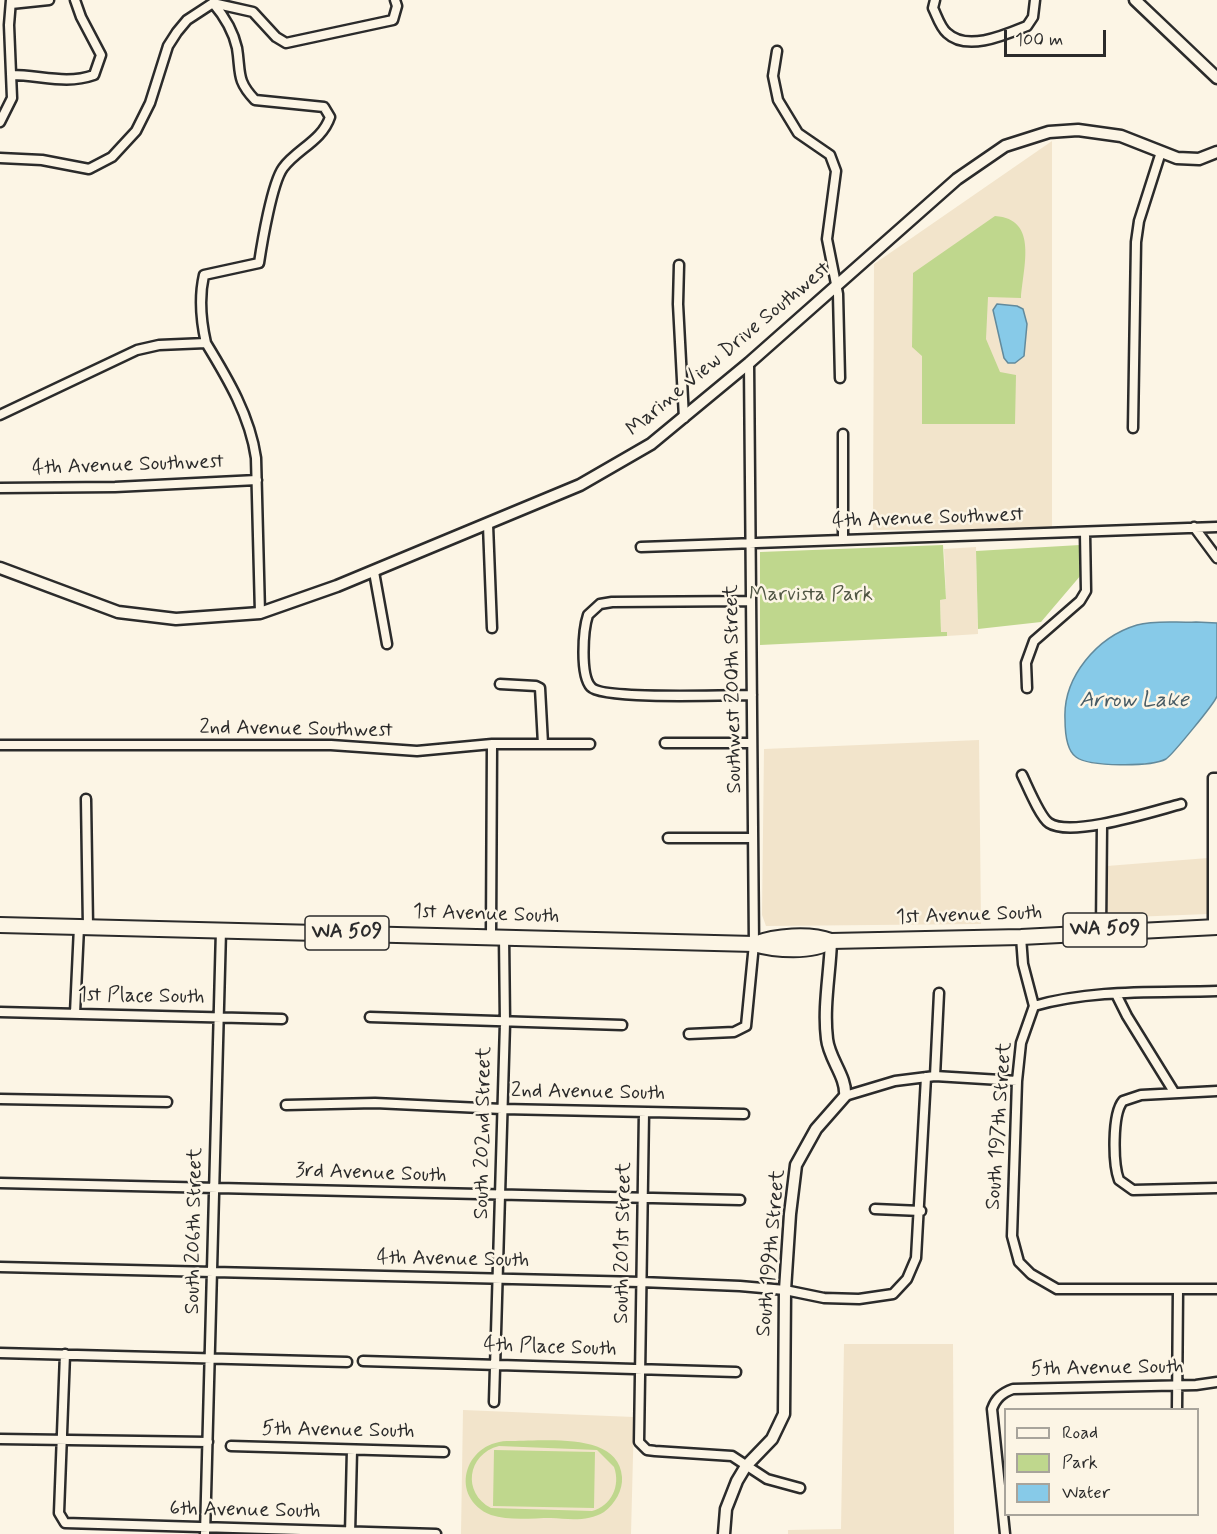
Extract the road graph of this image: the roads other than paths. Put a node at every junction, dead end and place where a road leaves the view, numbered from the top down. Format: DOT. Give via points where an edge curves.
graph roads {
  1 [pos="49,0"];
  2 [pos="75,0"];
  3 [pos="395,0"];
  4 [pos="935,0"];
  5 [pos="1035,0"];
  6 [pos="1135,0"];
  7 [pos="11,2"];
  8 [pos="213,3"];
  9 [pos="777,51"];
  10 [pos="12,75"];
  11 [pos="1217,78"];
  12 [pos="0,122"];
  13 [pos="1161,152"];
  14 [pos="1217,152"];
  15 [pos="0,158"];
  16 [pos="680,265"];
  17 [pos="836,284"];
  18 [pos="206,343"];
  19 [pos="749,363"];
  20 [pos="840,378"];
  21 [pos="0,415"];
  22 [pos="684,418"];
  23 [pos="1133,428"];
  24 [pos="843,434"];
  25 [pos="256,480"];
  26 [pos="0,489"];
  27 [pos="488,525"];
  28 [pos="1217,526"];
  29 [pos="1194,527"];
  30 [pos="1084,533"];
  31 [pos="843,539"];
  32 [pos="751,543"];
  33 [pos="641,547"];
  34 [pos="1217,558"];
  35 [pos="0,568"];
  36 [pos="374,572"];
  37 [pos="750,601"];
  38 [pos="260,613"];
  39 [pos="492,628"];
  40 [pos="387,644"];
  41 [pos="500,684"];
  42 [pos="1027,688"];
  43 [pos="752,695"];
  44 [pos="665,743"];
  45 [pos="752,743"];
  46 [pos="492,744"];
  47 [pos="543,744"];
  48 [pos="590,744"];
  49 [pos="0,745"];
  50 [pos="1022,774"];
  51 [pos="1215,778"];
  52 [pos="86,800"];
  53 [pos="1181,804"];
  54 [pos="1102,825"];
  55 [pos="668,838"];
  56 [pos="753,838"];
  57 [pos="0,926"];
  58 [pos="83,927"];
  59 [pos="1215,927"];
  60 [pos="221,930"];
  61 [pos="1101,931"];
  62 [pos="498,936"];
  63 [pos="1021,937"];
  64 [pos="831,941"];
  65 [pos="754,944"];
  66 [pos="1217,991"];
  67 [pos="939,993"];
  68 [pos="1116,994"];
  69 [pos="1034,1006"];
  70 [pos="0,1012"];
  71 [pos="75,1013"];
  72 [pos="219,1017"];
  73 [pos="370,1017"];
  74 [pos="282,1019"];
  75 [pos="505,1023"];
  76 [pos="622,1025"];
  77 [pos="689,1034"];
  78 [pos="931,1077"];
  79 [pos="1017,1081"];
  80 [pos="1217,1091"];
  81 [pos="1174,1092"];
  82 [pos="845,1096"];
  83 [pos="0,1100"];
  84 [pos="167,1102"];
  85 [pos="286,1105"];
  86 [pos="502,1110"];
  87 [pos="644,1112"];
  88 [pos="744,1114"];
  89 [pos="0,1183"];
  90 [pos="214,1186"];
  91 [pos="1217,1188"];
  92 [pos="500,1196"];
  93 [pos="642,1199"];
  94 [pos="740,1200"];
  95 [pos="875,1209"];
  96 [pos="921,1211"];
  97 [pos="0,1267"];
  98 [pos="212,1272"];
  99 [pos="499,1279"];
  100 [pos="641,1282"];
  101 [pos="1178,1289"];
  102 [pos="1217,1289"];
  103 [pos="785,1290"];
  104 [pos="0,1353"];
  105 [pos="65,1354"];
  106 [pos="210,1357"];
  107 [pos="363,1361"];
  108 [pos="347,1362"];
  109 [pos="496,1364"];
  110 [pos="639,1369"];
  111 [pos="736,1372"];
  112 [pos="1217,1382"];
  113 [pos="1178,1386"];
  114 [pos="494,1402"];
  115 [pos="1177,1408"];
  116 [pos="0,1440"];
  117 [pos="62,1441"];
  118 [pos="207,1442"];
  119 [pos="231,1446"];
  120 [pos="352,1449"];
  121 [pos="444,1452"];
  122 [pos="746,1466"];
  123 [pos="800,1488"];
  124 [pos="1004,1491"];
  125 [pos="1005,1516"];
  126 [pos="205,1531"];
  127 [pos="350,1533"];
  128 [pos="436,1534"];
  129 [pos="724,1534"];
  130 [pos="1005,1534"];
  1 -- 7 [label="street"];
  2 -- 10 [label="street" via="101,55 94,75 50,80"];
  3 -- 8 [label="street" via="393,20 286,43 276,38 253,12"];
  4 -- 5 [label="street" via="933,8 946,32 961,42 975,42 1027,26 1033,17"];
  6 -- 11 [label="street"];
  7 -- 10 [label="street"];
  8 -- 15 [label="street" via="187,20 177,32 136,131 112,157 89,170 42,160"];
  8 -- 18 [label="street" via="229,24 237,49 238,74 255,99 324,107 330,117 324,130 283,169 262,237 259,263 204,275 202,311"];
  9 -- 17 [label="street" via="774,88 781,107 798,133 834,162 827,239"];
  10 -- 12 [label="street" via="12,98"];
  13 -- 14 [label="street, Marine View Drive Southwest" via="1191,159"];
  13 -- 17 [label="street, Marine View Drive Southwest" via="1121,136 1084,130 1049,132 1014,141 963,174"];
  13 -- 23 [label="street" via="1136,242"];
  16 -- 22 [label="street" via="678,304"];
  17 -- 19 [label="street, Marine View Drive Southwest"];
  17 -- 20 [label="street"];
  18 -- 21 [label="street" via="137,350"];
  18 -- 25 [label="street" via="247,418 255,448"];
  19 -- 22 [label="street, Marine View Drive Southwest"];
  19 -- 32 [label="street, Southwest 200th Street"];
  22 -- 27 [label="street, Marine View Drive Southwest" via="617,465"];
  24 -- 31 [label="street"];
  25 -- 26 [label="street, 4th Avenue Southwest"];
  25 -- 38 [label="street"];
  27 -- 36 [label="street, Marine View Drive Southwest"];
  27 -- 39 [label="street"];
  28 -- 29 [label="street, 4th Avenue Southwest"];
  29 -- 30 [label="street, 4th Avenue Southwest"];
  29 -- 34 [label="street"];
  30 -- 31 [label="street, 4th Avenue Southwest"];
  30 -- 42 [label="street" via="1086,591 1080,601 1034,641 1026,663"];
  31 -- 32 [label="street, 4th Avenue Southwest"];
  32 -- 33 [label="street, 4th Avenue Southwest"];
  32 -- 37 [label="street, Southwest 200th Street"];
  35 -- 38 [label="street, Marine View Drive Southwest" via="107,608 145,617 211,618"];
  36 -- 38 [label="street, Marine View Drive Southwest"];
  36 -- 40 [label="street"];
  37 -- 43 [label="street, Southwest 200th Street"];
  37 -- 43 [label="street" via="600,604 585,623 585,670 591,688 610,694"];
  41 -- 47 [label="street" via="540,688"];
  43 -- 45 [label="street, Southwest 200th Street"];
  44 -- 45 [label="street"];
  45 -- 56 [label="street, Southwest 200th Street"];
  46 -- 47 [label="street, 2nd Avenue Southwest"];
  46 -- 49 [label="street, 2nd Avenue Southwest" via="417,751 331,745"];
  46 -- 62 [label="street, South 202nd Street"];
  47 -- 48 [label="street, 2nd Avenue Southwest"];
  50 -- 54 [label="street" via="1050,824"];
  51 -- 59 [label="street"];
  52 -- 58 [label="street"];
  53 -- 54 [label="street"];
  54 -- 61 [label="street"];
  55 -- 56 [label="street"];
  56 -- 65 [label="street, Southwest 200th Street"];
  57 -- 58 [label="main road, 1st Avenue South / WA 509"];
  58 -- 60 [label="main road, 1st Avenue South / WA 509"];
  58 -- 71 [label="street"];
  59 -- 61 [label="main road, 1st Avenue South / WA 509"];
  60 -- 62 [label="main road, 1st Avenue South / WA 509"];
  60 -- 72 [label="street, South 206th Street"];
  61 -- 63 [label="main road, 1st Avenue South / WA 509"];
  62 -- 65 [label="main road, 1st Avenue South / WA 509"];
  62 -- 75 [label="street, South 202nd Street"];
  63 -- 64 [label="main road, 1st Avenue South / WA 509"];
  63 -- 69 [label="street" via="1025,975"];
  64 -- 65 [label="main road, 1st Avenue South / WA 509" via="822,947 770,948"];
  64 -- 82 [label="street" via="827,1040"];
  65 -- 77 [label="street, Southwest 200th Street" via="746,1026 734,1032"];
  66 -- 68 [label="street"];
  67 -- 78 [label="street"];
  68 -- 69 [label="street" via="1063,998"];
  68 -- 81 [label="street"];
  69 -- 79 [label="street, South 197th Street" via="1021,1043"];
  70 -- 71 [label="street, 1st Place South"];
  71 -- 72 [label="street, 1st Place South"];
  72 -- 74 [label="street, 1st Place South"];
  72 -- 90 [label="street, South 206th Street"];
  73 -- 75 [label="street"];
  75 -- 76 [label="street"];
  75 -- 86 [label="street, South 202nd Street"];
  78 -- 79 [label="street"];
  78 -- 82 [label="street" via="895,1081"];
  78 -- 96 [label="street"];
  79 -- 101 [label="street, South 197th Street" via="1012,1236 1018,1262 1057,1289"];
  80 -- 81 [label="street"];
  81 -- 91 [label="street" via="1123,1101 1116,1114 1119,1180 1133,1190"];
  82 -- 103 [label="street, South 199th Street" via="816,1129 796,1165"];
  83 -- 84 [label="street"];
  85 -- 86 [label="street, 2nd Avenue South" via="375,1103"];
  86 -- 87 [label="street, 2nd Avenue South"];
  86 -- 92 [label="street, South 202nd Street"];
  87 -- 88 [label="street, 2nd Avenue South"];
  87 -- 93 [label="street, South 201st Street"];
  89 -- 90 [label="street, 3rd Avenue South"];
  90 -- 92 [label="street, 3rd Avenue South"];
  90 -- 98 [label="street, South 206th Street"];
  92 -- 93 [label="street, 3rd Avenue South"];
  92 -- 99 [label="street, South 202nd Street"];
  93 -- 94 [label="street, 3rd Avenue South"];
  93 -- 100 [label="street, South 201st Street"];
  95 -- 96 [label="street"];
  96 -- 103 [label="street, 4th Avenue South" via="912,1270 893,1294 881,1298 824,1298"];
  97 -- 98 [label="street, 4th Avenue South"];
  98 -- 99 [label="street, 4th Avenue South"];
  98 -- 106 [label="street, South 206th Street"];
  99 -- 100 [label="street, 4th Avenue South"];
  99 -- 109 [label="street, South 202nd Street"];
  100 -- 103 [label="street, 4th Avenue South"];
  100 -- 110 [label="street, South 201st Street"];
  101 -- 102 [label="street"];
  101 -- 113 [label="street"];
  103 -- 122 [label="street, South 199th Street" via="784,1414 772,1439"];
  104 -- 105 [label="street"];
  105 -- 106 [label="street"];
  105 -- 117 [label="street"];
  106 -- 108 [label="street"];
  106 -- 118 [label="street, South 206th Street"];
  107 -- 109 [label="street, 4th Place South"];
  109 -- 110 [label="street, 4th Place South"];
  109 -- 114 [label="street, South 202nd Street"];
  110 -- 111 [label="street, 4th Place South"];
  110 -- 122 [label="street, South 201st Street" via="637,1437 641,1446 655,1451 719,1453"];
  112 -- 113 [label="street, 5th Avenue South"];
  113 -- 115 [label="street"];
  113 -- 124 [label="street, 5th Avenue South" via="1013,1389 1000,1396 992,1409"];
  116 -- 117 [label="street"];
  117 -- 118 [label="street"];
  117 -- 126 [label="street, 6th Avenue South" via="59,1513 65,1523"];
  118 -- 126 [label="street, South 206th Street"];
  119 -- 120 [label="street, 5th Avenue South"];
  120 -- 121 [label="street, 5th Avenue South"];
  120 -- 127 [label="street"];
  122 -- 123 [label="street" via="766,1479"];
  122 -- 129 [label="street, South 199th Street" via="729,1500"];
  125 -- 130 [label="street"];
  126 -- 127 [label="street, 6th Avenue South"];
  127 -- 128 [label="street, 6th Avenue South"];
}
